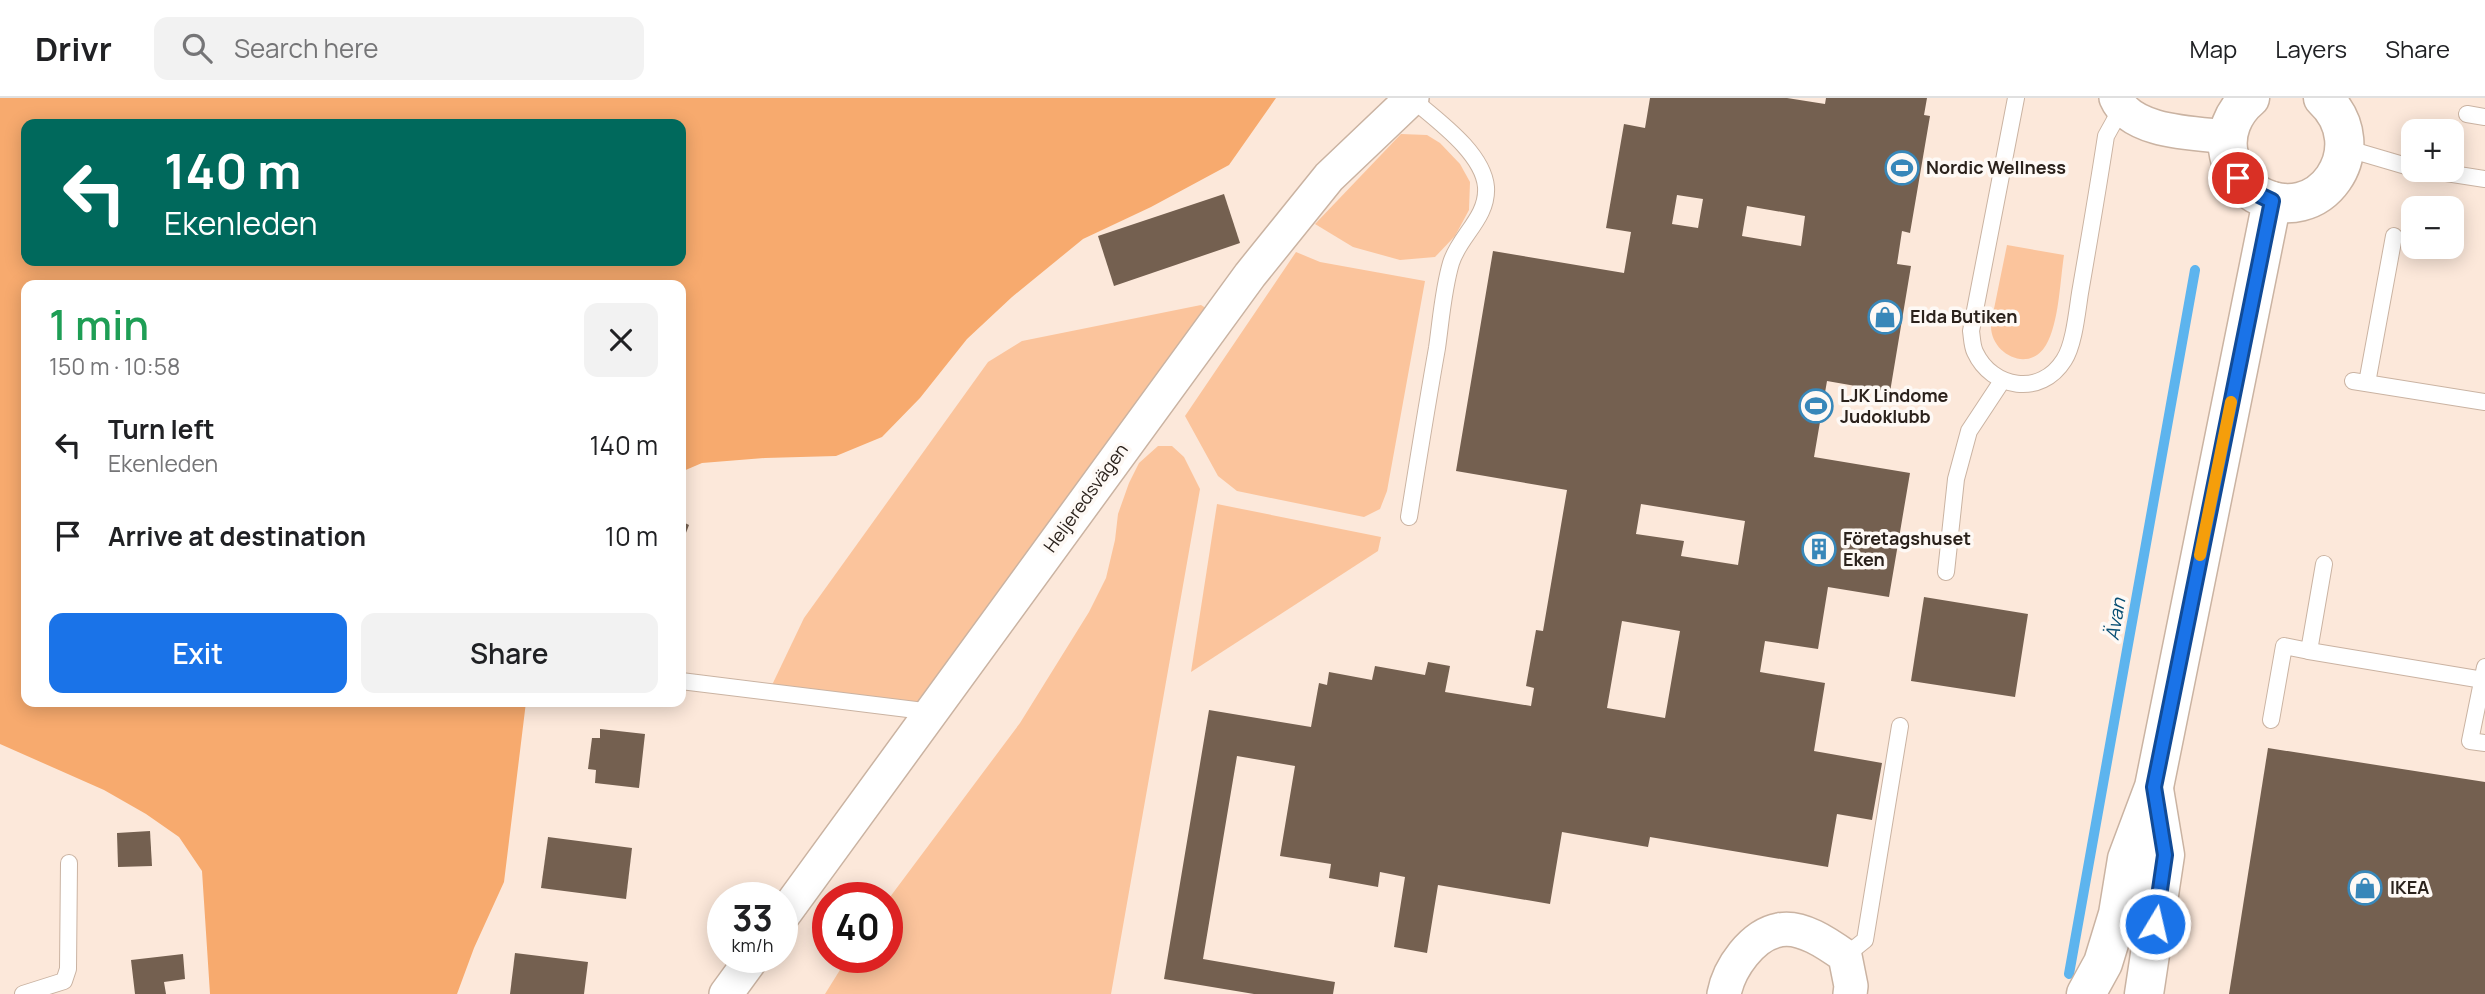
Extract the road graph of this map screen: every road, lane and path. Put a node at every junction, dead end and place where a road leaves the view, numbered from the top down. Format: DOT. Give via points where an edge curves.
graph roads {
  1 [pos="1411,98"];
  2 [pos="2016,98"];
  3 [pos="2250,98"];
  4 [pos="2323,98"];
  5 [pos="2118,104"];
  6 [pos="2467,114"];
  7 [pos="2485,117"];
  8 [pos="2228,137"];
  9 [pos="2345,148"];
  10 [pos="2401,164"];
  11 [pos="2464,176"];
  12 [pos="2485,179"];
  13 [pos="2272,201"];
  14 [pos="2394,236"];
  15 [pos="2002,381"];
  16 [pos="2485,402"];
  17 [pos="1409,517"];
  18 [pos="2324,564"];
  19 [pos="1946,572"];
  20 [pos="2309,651"];
  21 [pos="2484,673"];
  22 [pos="686,682"];
  23 [pos="932,712"];
  24 [pos="2271,720"];
  25 [pos="1900,726"];
  26 [pos="2485,743"];
  27 [pos="2154,787"];
  28 [pos="69,863"];
  29 [pos="798,895"];
  30 [pos="1844,956"];
  31 [pos="741,973"];
  32 [pos="23,994"];
  33 [pos="726,994"];
  34 [pos="1724,994"];
  35 [pos="1850,994"];
  36 [pos="2086,994"];
  37 [pos="2144,994"];
  1 -- 17 [label="lane" via="1453,133 1480,169 1486,185 1476,222 1451,261"];
  1 -- 23 [label="street, Heljeredsvägen" via="1329,177 1250,275"];
  2 -- 15 [label="lane" via="1971,331 1974,350 1985,368"];
  3 -- 8 [label="street" via="2236,114"];
  4 -- 9 [label="street" via="2337,115"];
  5 -- 8 [label="street" via="2152,127"];
  5 -- 15 [label="lane" via="2106,135 2065,359 2037,383 2019,386"];
  6 -- 7 [label="lane"];
  8 -- 13 [label="street" via="2229,159 2238,178"];
  9 -- 10 [label="lane"];
  9 -- 13 [label="street" via="2338,172 2321,191 2298,202"];
  11 -- 12 [label="lane"];
  13 -- 27 [label="street"];
  14 -- 16 [label="lane" via="2360,382"];
  15 -- 19 [label="lane" via="1969,430 1956,479"];
  18 -- 20 [label="lane"];
  20 -- 21 [label="lane"];
  20 -- 24 [label="lane" via="2284,646"];
  21 -- 26 [label="lane" via="2470,741"];
  22 -- 23 [label="lane"];
  23 -- 29 [label="street, Heljeredsvägen"];
  25 -- 30 [label="lane" via="1865,940"];
  27 -- 36 [label="street" via="2127,859 2118,915 2103,962"];
  27 -- 37 [label="street" via="2165,855"];
  28 -- 32 [label="lane" via="64,981"];
  30 -- 34 [label="street" via="1806,933 1780,929 1737,959"];
  30 -- 35 [label="street"];
  31 -- 33 [label="street"];
}
